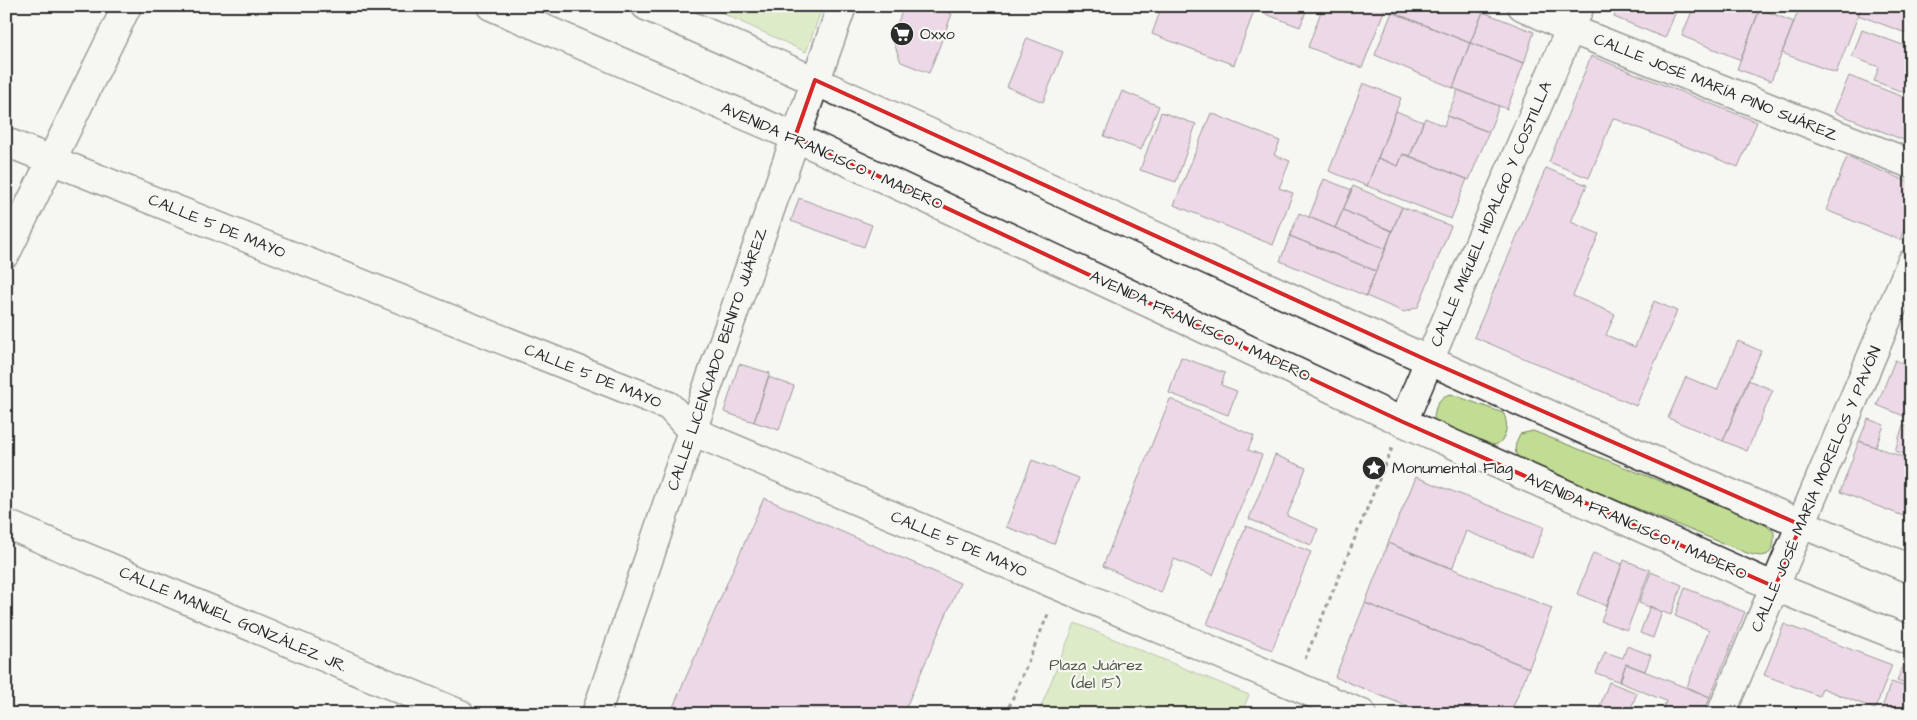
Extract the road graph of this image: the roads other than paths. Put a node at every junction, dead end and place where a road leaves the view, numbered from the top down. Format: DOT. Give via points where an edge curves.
graph roads {
  1 [pos="126,6"];
  2 [pos="491,6"];
  3 [pos="646,6"];
  4 [pos="842,6"];
  5 [pos="1522,6"];
  6 [pos="1575,18"];
  7 [pos="815,80"];
  8 [pos="795,137"];
  9 [pos="6,142"];
  10 [pos="52,160"];
  11 [pos="1911,164"];
  12 [pos="6,253"];
  13 [pos="1911,264"];
  14 [pos="1429,361"];
  15 [pos="1403,422"];
  16 [pos="692,431"];
  17 [pos="6,524"];
  18 [pos="1801,524"];
  19 [pos="1911,569"];
  20 [pos="1774,587"];
  21 [pos="1911,641"];
  22 [pos="460,714"];
  23 [pos="596,714"];
  24 [pos="1362,714"];
  25 [pos="1721,714"];
  1 -- 10 [label="street"];
  2 -- 8 [label="street, AVENIDA FRANCISCO I. MADERO"];
  3 -- 7 [label="street"];
  4 -- 7 [label="street, CALLE LICENCIADO BENITO JUÁREZ"];
  5 -- 6 [label="street, CALLE JOSÉ MARÍA PINO SUÁREZ"];
  6 -- 11 [label="street, CALLE JOSÉ MARÍA PINO SUÁREZ"];
  6 -- 14 [label="street, CALLE MIGUEL HIDALGO Y COSTILLA"];
  7 -- 8 [label="street, CALLE LICENCIADO BENITO JUÁREZ"];
  7 -- 14 [label="street"];
  8 -- 15 [label="street, AVENIDA FRANCISCO I. MADERO"];
  8 -- 16 [label="street, CALLE LICENCIADO BENITO JUÁREZ"];
  9 -- 10 [label="street, CALLE 5 DE MAYO"];
  10 -- 12 [label="street"];
  10 -- 16 [label="street, CALLE 5 DE MAYO" via="669,406"];
  13 -- 18 [label="street, CALLE JOSÉ MARÍA MORELOS Y PAVÓN"];
  14 -- 15 [label="street, CALLE MIGUEL HIDALGO Y COSTILLA"];
  14 -- 18 [label="street"];
  15 -- 20 [label="street, AVENIDA FRANCISCO I. MADERO"];
  16 -- 23 [label="street, CALLE LICENCIADO BENITO JUÁREZ"];
  16 -- 24 [label="street, CALLE 5 DE MAYO"];
  17 -- 22 [label="street, CALLE MANUEL GONZÁLEZ JR."];
  18 -- 19 [label="street"];
  18 -- 20 [label="street, CALLE JOSÉ MARÍA MORELOS Y PAVÓN"];
  20 -- 21 [label="street, AVENIDA FRANCISCO I. MADERO"];
  20 -- 25 [label="street, CALLE JOSÉ MARÍA MORELOS Y PAVÓN"];
}
